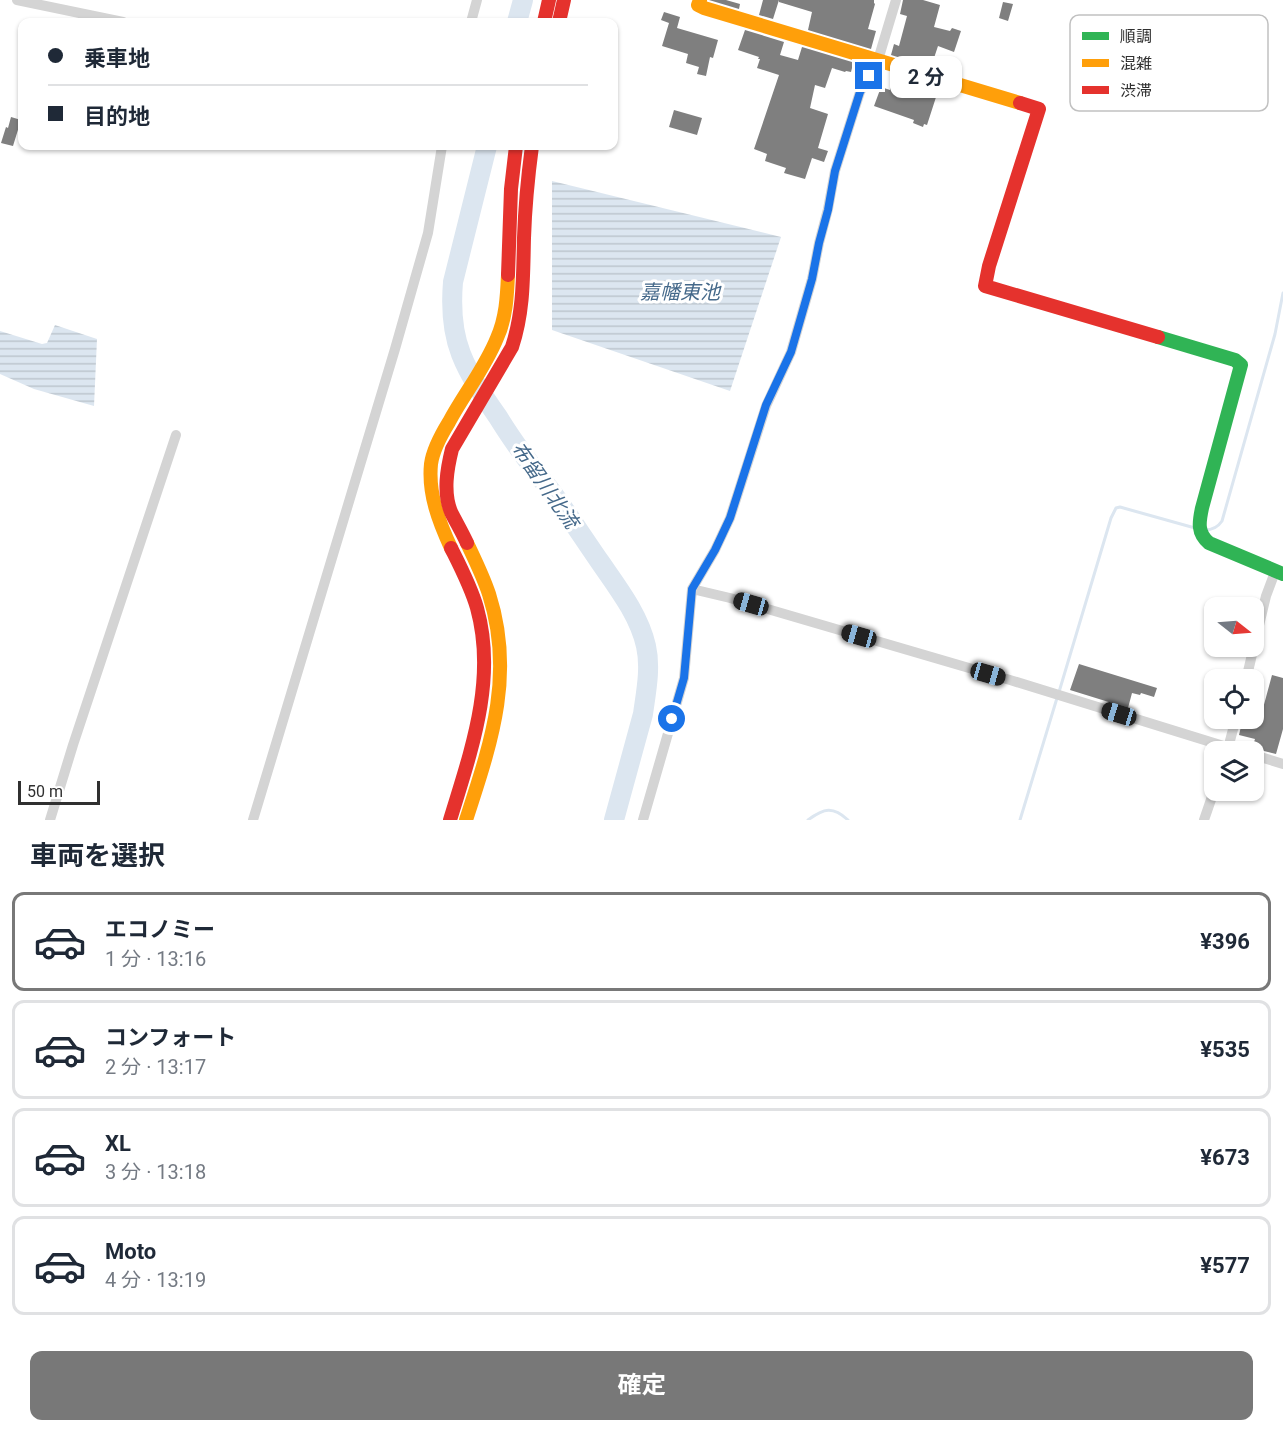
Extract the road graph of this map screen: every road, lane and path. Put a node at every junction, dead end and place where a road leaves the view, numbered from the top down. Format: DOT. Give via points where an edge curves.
graph roads {
  1 [pos="17,0"];
  2 [pos="477,0"];
  3 [pos="549,0"];
  4 [pos="564,0"];
  5 [pos="700,0"];
  6 [pos="896,0"];
  7 [pos="104,18"];
  8 [pos="472,18"];
  9 [pos="545,18"];
  10 [pos="560,18"];
  11 [pos="878,60"];
  12 [pos="441,150"];
  13 [pos="516,150"];
  14 [pos="532,150"];
  15 [pos="176,435"];
  16 [pos="1279,573"];
  17 [pos="692,589"];
  18 [pos="1264,604"];
  19 [pos="1204,742"];
  20 [pos="1264,758"];
  21 [pos="1283,764"];
  22 [pos="1211,801"];
  23 [pos="50,820"];
  24 [pos="253,820"];
  25 [pos="450,820"];
  26 [pos="466,820"];
  27 [pos="644,820"];
  28 [pos="1204,820"];
  1 -- 7 [label="street"];
  2 -- 8 [label="street"];
  3 -- 9 [label="street"];
  4 -- 10 [label="street"];
  5 -- 11 [label="street" via="698,5 704,8"];
  6 -- 11 [label="street"];
  11 -- 16 [label="street" via="1039,109 1001,223 985,286 1235,360 1241,365 1199,532 1209,543"];
  11 -- 17 [label="street" via="860,92 835,171 812,279 791,352 766,405 730,518"];
  12 -- 24 [label="street" via="428,233"];
  13 -- 25 [label="street" via="502,324 495,344 437,444 431,466 432,500 476,607 485,670 474,747"];
  14 -- 26 [label="street" via="519,331 452,449 448,464 450,507 493,610 501,679 490,742"];
  15 -- 23 [label="street"];
  16 -- 18 [label="street"];
  17 -- 19 [label="street" via="1010,680"];
  17 -- 27 [label="street" via="684,678"];
  20 -- 21 [label="street"];
  22 -- 28 [label="street"];
}
